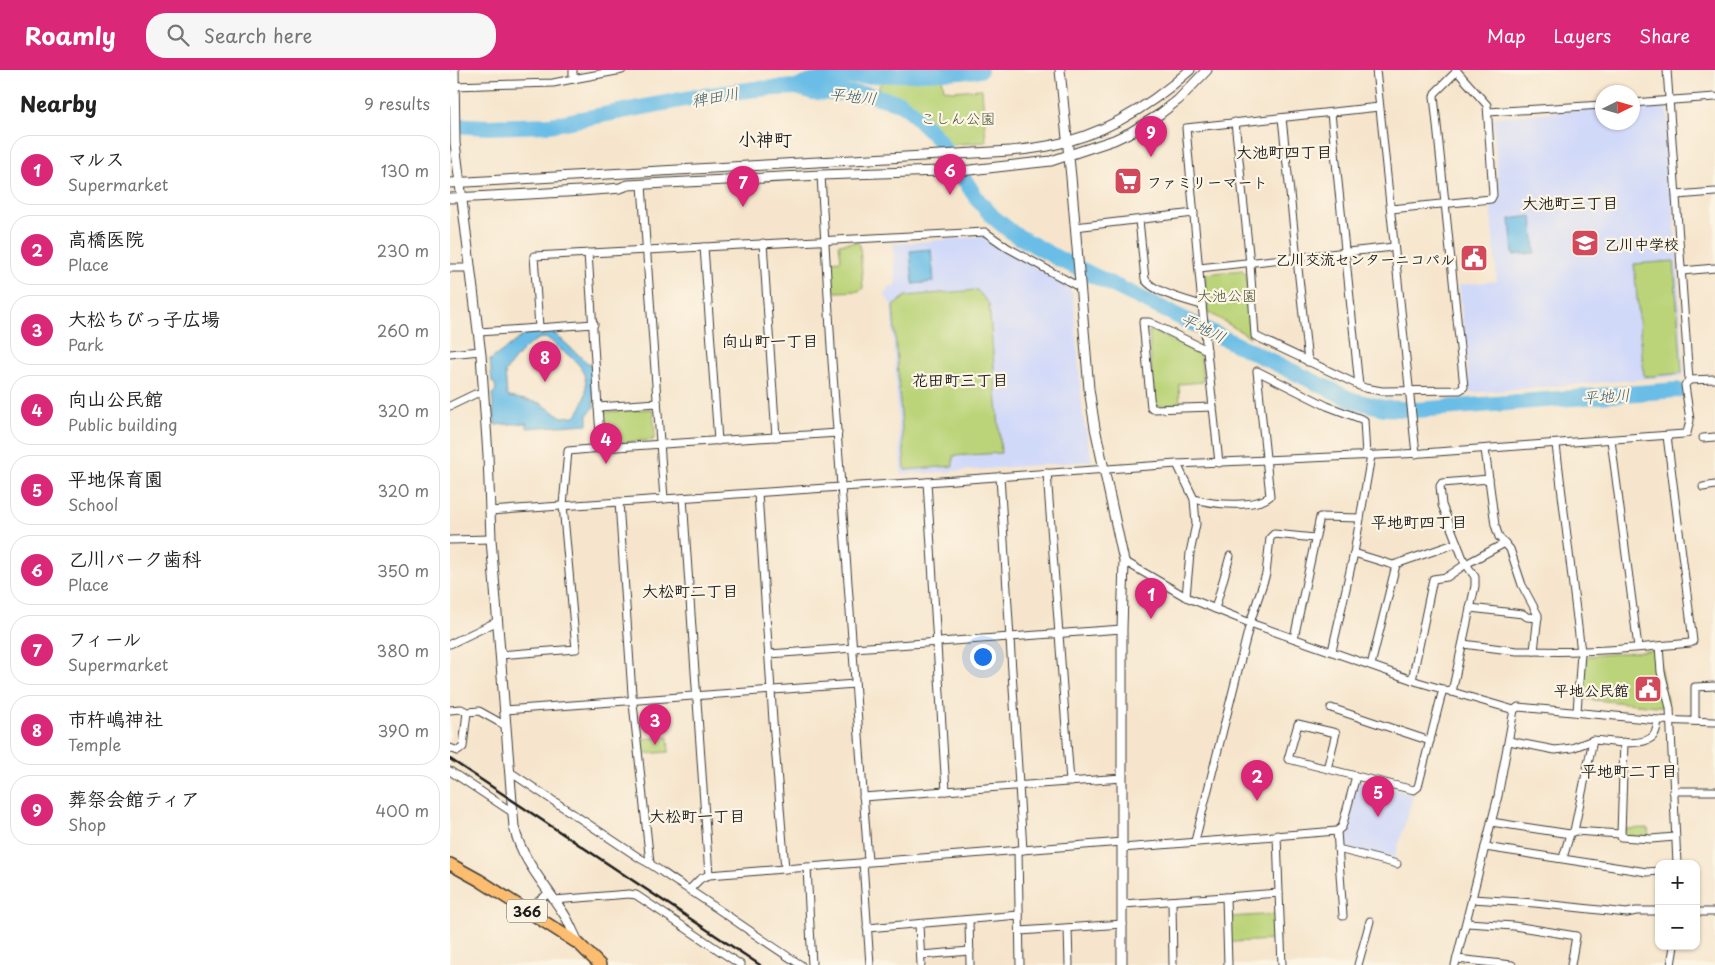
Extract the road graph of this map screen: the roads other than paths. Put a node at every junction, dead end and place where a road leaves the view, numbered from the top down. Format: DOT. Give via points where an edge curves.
graph roads {
  1 [pos="454,70"];
  2 [pos="573,70"];
  3 [pos="622,70"];
  4 [pos="1060,70"];
  5 [pos="1190,70"];
  6 [pos="1207,70"];
  7 [pos="1376,70"];
  8 [pos="1667,70"];
  9 [pos="1456,71"];
  10 [pos="573,79"];
  11 [pos="454,86"];
  12 [pos="1715,97"];
  13 [pos="1670,100"];
  14 [pos="1640,102"];
  15 [pos="1595,105"];
  16 [pos="453,106"];
  17 [pos="1379,107"];
  18 [pos="1488,112"];
  19 [pos="1331,113"];
  20 [pos="1282,118"];
  21 [pos="1235,122"];
  22 [pos="1067,141"];
  23 [pos="1069,156"];
  24 [pos="821,174"];
  25 [pos="455,183"];
  26 [pos="642,185"];
  27 [pos="1715,192"];
  28 [pos="1677,195"];
  29 [pos="461,197"];
  30 [pos="450,198"];
  31 [pos="1445,204"];
  32 [pos="1390,209"];
  33 [pos="1194,213"];
  34 [pos="1139,220"];
  35 [pos="1075,227"];
  36 [pos="825,240"];
  37 [pos="763,243"];
  38 [pos="704,247"];
  39 [pos="1394,247"];
  40 [pos="647,250"];
  41 [pos="588,253"];
  42 [pos="1344,253"];
  43 [pos="1298,258"];
  44 [pos="1250,263"];
  45 [pos="450,268"];
  46 [pos="470,268"];
  47 [pos="1199,268"];
  48 [pos="1715,268"];
  49 [pos="1682,271"];
  50 [pos="1079,287"];
  51 [pos="1202,305"];
  52 [pos="594,324"];
  53 [pos="539,327"];
  54 [pos="479,332"];
  55 [pos="1207,350"];
  56 [pos="480,351"];
  57 [pos="450,354"];
  58 [pos="1308,362"];
  59 [pos="1715,378"];
  60 [pos="1689,380"];
  61 [pos="1359,386"];
  62 [pos="1409,390"];
  63 [pos="483,393"];
  64 [pos="657,403"];
  65 [pos="450,406"];
  66 [pos="1213,406"];
  67 [pos="598,407"];
  68 [pos="838,432"];
  69 [pos="1667,436"];
  70 [pos="776,437"];
  71 [pos="1715,437"];
  72 [pos="1703,438"];
  73 [pos="1611,440"];
  74 [pos="718,441"];
  75 [pos="660,444"];
  76 [pos="1556,445"];
  77 [pos="601,448"];
  78 [pos="1485,449"];
  79 [pos="1416,454"];
  80 [pos="1369,456"];
  81 [pos="1266,460"];
  82 [pos="1220,463"];
  83 [pos="1177,464"];
  84 [pos="1104,469"];
  85 [pos="1047,473"];
  86 [pos="1000,476"];
  87 [pos="1489,479"];
  88 [pos="927,482"];
  89 [pos="1715,485"];
  90 [pos="841,487"];
  91 [pos="1703,487"];
  92 [pos="758,493"];
  93 [pos="682,498"];
  94 [pos="664,499"];
  95 [pos="1194,499"];
  96 [pos="619,502"];
  97 [pos="563,505"];
  98 [pos="490,511"];
  99 [pos="1360,518"];
  100 [pos="1315,538"];
  101 [pos="450,540"];
  102 [pos="491,540"];
  103 [pos="1457,543"];
  104 [pos="1505,544"];
  105 [pos="1354,553"];
  106 [pos="1230,556"];
  107 [pos="1124,561"];
  108 [pos="1466,564"];
  109 [pos="1396,565"];
  110 [pos="1186,597"];
  111 [pos="1470,608"];
  112 [pos="1215,609"];
  113 [pos="1538,618"];
  114 [pos="498,621"];
  115 [pos="1250,623"];
  116 [pos="1122,629"];
  117 [pos="1059,634"];
  118 [pos="1010,637"];
  119 [pos="1294,638"];
  120 [pos="936,642"];
  121 [pos="450,644"];
  122 [pos="1463,644"];
  123 [pos="1659,646"];
  124 [pos="853,648"];
  125 [pos="1638,648"];
  126 [pos="1332,651"];
  127 [pos="1534,651"];
  128 [pos="1581,652"];
  129 [pos="769,654"];
  130 [pos="500,655"];
  131 [pos="1371,665"];
  132 [pos="1412,680"];
  133 [pos="855,684"];
  134 [pos="1715,686"];
  135 [pos="1442,689"];
  136 [pos="772,690"];
  137 [pos="1452,692"];
  138 [pos="696,696"];
  139 [pos="633,700"];
  140 [pos="1332,708"];
  141 [pos="450,710"];
  142 [pos="505,710"];
  143 [pos="1514,710"];
  144 [pos="466,712"];
  145 [pos="1577,712"];
  146 [pos="1658,720"];
  147 [pos="1670,720"];
  148 [pos="1695,721"];
  149 [pos="1715,722"];
  150 [pos="506,726"];
  151 [pos="1593,740"];
  152 [pos="1430,741"];
  153 [pos="1509,741"];
  154 [pos="1624,742"];
  155 [pos="450,748"];
  156 [pos="1328,769"];
  157 [pos="450,771"];
  158 [pos="510,772"];
  159 [pos="1356,776"];
  160 [pos="1122,778"];
  161 [pos="1070,782"];
  162 [pos="1019,786"];
  163 [pos="946,791"];
  164 [pos="1673,791"];
  165 [pos="1715,791"];
  166 [pos="863,797"];
  167 [pos="512,812"];
  168 [pos="1491,822"];
  169 [pos="1337,831"];
  170 [pos="1572,833"];
  171 [pos="1621,834"];
  172 [pos="1277,835"];
  173 [pos="1675,837"];
  174 [pos="1195,841"];
  175 [pos="1122,845"];
  176 [pos="1485,847"];
  177 [pos="1338,849"];
  178 [pos="1021,850"];
  179 [pos="1563,858"];
  180 [pos="1676,860"];
  181 [pos="866,862"];
  182 [pos="650,863"];
  183 [pos="450,864"];
  184 [pos="1397,864"];
  185 [pos="807,867"];
  186 [pos="785,869"];
  187 [pos="1655,871"];
  188 [pos="709,875"];
  189 [pos="690,889"];
  190 [pos="1279,892"];
  191 [pos="551,896"];
  192 [pos="1226,897"];
  193 [pos="1472,899"];
  194 [pos="1172,901"];
  195 [pos="1123,904"];
  196 [pos="526,910"];
  197 [pos="1655,912"];
  198 [pos="1700,912"];
  199 [pos="1715,912"];
  200 [pos="1019,915"];
  201 [pos="1343,916"];
  202 [pos="970,920"];
  203 [pos="1370,920"];
  204 [pos="1467,923"];
  205 [pos="919,924"];
  206 [pos="1123,924"];
  207 [pos="868,928"];
  208 [pos="1068,928"];
  209 [pos="1020,931"];
  210 [pos="579,944"];
  211 [pos="1673,950"];
  212 [pos="970,951"];
  213 [pos="921,955"];
  214 [pos="1456,962"];
  215 [pos="600,965"];
  216 [pos="741,965"];
  217 [pos="801,965"];
  218 [pos="812,965"];
  219 [pos="870,965"];
  220 [pos="921,965"];
  221 [pos="970,965"];
  222 [pos="1020,965"];
  223 [pos="1069,965"];
  224 [pos="1122,965"];
  225 [pos="1173,965"];
  226 [pos="1228,965"];
  227 [pos="1282,965"];
  228 [pos="1358,965"];
  229 [pos="1512,965"];
  230 [pos="1571,965"];
  231 [pos="1671,965"];
  1 -- 11 [label="street"];
  2 -- 10 [label="street"];
  3 -- 10 [label="street"];
  4 -- 22 [label="street"];
  5 -- 22 [label="street" via="1125,117"];
  6 -- 23 [label="street" via="1160,114 1114,140"];
  7 -- 17 [label="street"];
  8 -- 13 [label="street"];
  9 -- 18 [label="street" via="1487,104"];
  9 -- 31 [label="street" via="1434,96"];
  10 -- 11 [label="street" via="553,83"];
  11 -- 16 [label="street"];
  12 -- 13 [label="street"];
  13 -- 14 [label="street"];
  13 -- 28 [label="street"];
  15 -- 18 [label="street"];
  16 -- 25 [label="street"];
  17 -- 19 [label="street"];
  17 -- 32 [label="street"];
  18 -- 31 [label="street" via="1493,195 1491,199"];
  19 -- 20 [label="street"];
  19 -- 42 [label="street"];
  20 -- 21 [label="street"];
  20 -- 43 [label="street"];
  21 -- 33 [label="street" via="1186,128"];
  21 -- 44 [label="street"];
  22 -- 23 [label="street"];
  22 -- 25 [label="street" via="1010,151"];
  23 -- 24 [label="street" via="970,170"];
  23 -- 35 [label="street"];
  24 -- 26 [label="street"];
  24 -- 36 [label="street"];
  25 -- 29 [label="street"];
  26 -- 29 [label="street"];
  26 -- 40 [label="street"];
  27 -- 28 [label="street"];
  28 -- 49 [label="street"];
  29 -- 30 [label="street"];
  29 -- 46 [label="street"];
  31 -- 32 [label="street"];
  31 -- 62 [label="street" via="1464,387 1460,390"];
  32 -- 39 [label="street"];
  33 -- 34 [label="street"];
  33 -- 47 [label="street"];
  34 -- 35 [label="street"];
  34 -- 51 [label="street" via="1145,279 1170,295"];
  35 -- 50 [label="street"];
  36 -- 37 [label="street"];
  36 -- 50 [label="street" via="985,232"];
  36 -- 68 [label="street"];
  37 -- 38 [label="street"];
  37 -- 70 [label="street"];
  38 -- 40 [label="street"];
  38 -- 74 [label="street"];
  39 -- 42 [label="street"];
  39 -- 62 [label="street"];
  40 -- 41 [label="street"];
  40 -- 64 [label="street"];
  41 -- 52 [label="street"];
  41 -- 53 [label="street" via="534,256"];
  42 -- 43 [label="street"];
  42 -- 61 [label="street"];
  43 -- 44 [label="street"];
  43 -- 58 [label="street"];
  44 -- 47 [label="street"];
  44 -- 58 [label="street" via="1255,336"];
  45 -- 46 [label="street"];
  46 -- 54 [label="street"];
  47 -- 51 [label="street"];
  48 -- 49 [label="street"];
  49 -- 60 [label="street"];
  50 -- 84 [label="street" via="1094,428"];
  51 -- 55 [label="street"];
  52 -- 53 [label="street"];
  52 -- 67 [label="street"];
  53 -- 54 [label="street"];
  54 -- 56 [label="street"];
  55 -- 66 [label="street"];
  55 -- 66 [label="street" via="1143,322 1151,408"];
  56 -- 57 [label="street"];
  56 -- 63 [label="street"];
  58 -- 61 [label="street"];
  59 -- 60 [label="street"];
  60 -- 69 [label="street" via="1686,385 1690,420 1687,433"];
  61 -- 62 [label="street" via="1382,391"];
  62 -- 79 [label="street"];
  63 -- 65 [label="street"];
  63 -- 98 [label="street"];
  64 -- 67 [label="street"];
  64 -- 75 [label="street"];
  66 -- 82 [label="street"];
  67 -- 77 [label="street"];
  68 -- 70 [label="street"];
  68 -- 90 [label="street"];
  69 -- 73 [label="street"];
  69 -- 123 [label="street" via="1693,641 1690,644"];
  70 -- 74 [label="street"];
  71 -- 72 [label="street"];
  73 -- 76 [label="street"];
  73 -- 125 [label="street"];
  74 -- 75 [label="street"];
  75 -- 77 [label="street"];
  75 -- 94 [label="street"];
  76 -- 78 [label="street"];
  76 -- 128 [label="street"];
  77 -- 97 [label="street" via="568,451"];
  78 -- 79 [label="street"];
  78 -- 87 [label="street"];
  79 -- 80 [label="street"];
  80 -- 81 [label="street"];
  80 -- 81 [label="street" via="1364,420 1257,371"];
  80 -- 99 [label="street"];
  81 -- 82 [label="street"];
  81 -- 95 [label="street" via="1270,496 1265,500 1231,505"];
  82 -- 83 [label="street"];
  83 -- 84 [label="street"];
  83 -- 95 [label="street"];
  84 -- 85 [label="street"];
  84 -- 107 [label="street"];
  85 -- 86 [label="street"];
  85 -- 117 [label="street"];
  86 -- 88 [label="street"];
  86 -- 118 [label="street"];
  87 -- 103 [label="street" via="1442,483 1440,486 1442,505"];
  87 -- 104 [label="street" via="1495,525"];
  88 -- 90 [label="street"];
  88 -- 120 [label="street"];
  89 -- 91 [label="street"];
  90 -- 92 [label="street"];
  90 -- 124 [label="street"];
  92 -- 93 [label="street"];
  92 -- 129 [label="street"];
  93 -- 94 [label="street"];
  93 -- 138 [label="street"];
  94 -- 96 [label="street"];
  95 -- 110 [label="street" via="1196,524"];
  96 -- 97 [label="street"];
  96 -- 139 [label="street"];
  97 -- 98 [label="street"];
  97 -- 130 [label="street" via="576,649"];
  98 -- 102 [label="street"];
  99 -- 100 [label="street" via="1320,517"];
  99 -- 105 [label="street"];
  100 -- 115 [label="street" via="1272,535 1266,574"];
  100 -- 119 [label="street"];
  101 -- 102 [label="street"];
  102 -- 114 [label="street"];
  103 -- 108 [label="street"];
  103 -- 109 [label="street"];
  104 -- 108 [label="street"];
  104 -- 113 [label="street" via="1510,549"];
  105 -- 109 [label="street"];
  105 -- 126 [label="street"];
  106 -- 112 [label="street"];
  107 -- 110 [label="street"];
  107 -- 116 [label="street"];
  108 -- 111 [label="street" via="1475,586"];
  108 -- 132 [label="street" via="1447,577 1434,579"];
  109 -- 131 [label="street"];
  110 -- 112 [label="street"];
  111 -- 113 [label="street"];
  111 -- 122 [label="street"];
  112 -- 115 [label="street"];
  113 -- 127 [label="street"];
  114 -- 121 [label="street"];
  114 -- 130 [label="street"];
  115 -- 119 [label="street"];
  115 -- 174 [label="street"];
  116 -- 117 [label="street"];
  116 -- 160 [label="street"];
  117 -- 118 [label="street"];
  117 -- 161 [label="street"];
  118 -- 120 [label="street"];
  118 -- 162 [label="street"];
  119 -- 126 [label="street"];
  120 -- 124 [label="street"];
  120 -- 163 [label="street"];
  122 -- 127 [label="street" via="1517,652"];
  122 -- 137 [label="street"];
  123 -- 125 [label="street"];
  123 -- 147 [label="street"];
  124 -- 129 [label="street"];
  124 -- 133 [label="street"];
  125 -- 128 [label="street"];
  126 -- 131 [label="street"];
  127 -- 128 [label="street"];
  128 -- 145 [label="street"];
  129 -- 136 [label="street"];
  130 -- 142 [label="street"];
  131 -- 132 [label="street"];
  132 -- 135 [label="street"];
  133 -- 136 [label="street"];
  133 -- 166 [label="street"];
  134 -- 148 [label="street" via="1696,686"];
  135 -- 137 [label="street"];
  135 -- 152 [label="street"];
  136 -- 138 [label="street"];
  136 -- 186 [label="street"];
  137 -- 143 [label="street"];
  138 -- 139 [label="street"];
  138 -- 188 [label="street"];
  139 -- 142 [label="street"];
  139 -- 182 [label="street"];
  140 -- 152 [label="street"];
  141 -- 144 [label="street"];
  142 -- 150 [label="street"];
  143 -- 145 [label="street" via="1518,707"];
  143 -- 153 [label="street"];
  144 -- 150 [label="street" via="478,711"];
  144 -- 155 [label="street" via="463,747 458,751"];
  145 -- 146 [label="street"];
  146 -- 147 [label="street"];
  146 -- 154 [label="street" via="1653,736 1641,742"];
  147 -- 148 [label="street"];
  147 -- 164 [label="street"];
  148 -- 149 [label="street"];
  150 -- 158 [label="street"];
  151 -- 153 [label="street" via="1555,750"];
  151 -- 154 [label="street"];
  151 -- 170 [label="street"];
  152 -- 159 [label="street" via="1416,790"];
  153 -- 168 [label="street"];
  154 -- 171 [label="street"];
  156 -- 156 [label="street" via="1288,758 1298,724 1336,733"];
  156 -- 159 [label="street"];
  157 -- 167 [label="street"];
  158 -- 167 [label="street"];
  158 -- 182 [label="street"];
  159 -- 169 [label="street" via="1342,827"];
  160 -- 161 [label="street"];
  160 -- 175 [label="street"];
  161 -- 162 [label="street"];
  162 -- 163 [label="street"];
  162 -- 178 [label="street"];
  163 -- 166 [label="street"];
  164 -- 165 [label="street"];
  164 -- 173 [label="street"];
  166 -- 181 [label="street"];
  167 -- 191 [label="street" via="517,840"];
  168 -- 170 [label="street"];
  168 -- 176 [label="street"];
  169 -- 172 [label="street"];
  169 -- 177 [label="street"];
  170 -- 171 [label="street"];
  170 -- 179 [label="street"];
  171 -- 173 [label="street" via="1621,837 1651,839"];
  172 -- 174 [label="street"];
  172 -- 190 [label="street"];
  173 -- 180 [label="street"];
  174 -- 175 [label="street"];
  175 -- 178 [label="street"];
  175 -- 195 [label="street"];
  176 -- 179 [label="street"];
  176 -- 193 [label="street"];
  177 -- 184 [label="street"];
  177 -- 201 [label="street"];
  178 -- 181 [label="street"];
  178 -- 200 [label="street"];
  179 -- 187 [label="street"];
  181 -- 185 [label="street"];
  181 -- 207 [label="street"];
  182 -- 189 [label="street"];
  183 -- 196 [label="highway, 366"];
  185 -- 186 [label="street"];
  185 -- 218 [label="street"];
  186 -- 188 [label="street"];
  188 -- 189 [label="street"];
  189 -- 217 [label="street"];
  190 -- 192 [label="street"];
  190 -- 227 [label="street"];
  191 -- 196 [label="street"];
  191 -- 210 [label="street"];
  191 -- 216 [label="street" via="636,895"];
  192 -- 194 [label="street"];
  192 -- 226 [label="street"];
  193 -- 197 [label="street" via="1627,913"];
  193 -- 204 [label="street"];
  194 -- 195 [label="street"];
  194 -- 225 [label="street"];
  195 -- 206 [label="street"];
  196 -- 210 [label="highway, 366"];
  198 -- 199 [label="street"];
  200 -- 202 [label="street"];
  200 -- 209 [label="street"];
  202 -- 205 [label="street"];
  202 -- 212 [label="street"];
  203 -- 228 [label="street"];
  204 -- 214 [label="street"];
  204 -- 230 [label="street" via="1514,926 1576,936"];
  205 -- 207 [label="street"];
  205 -- 213 [label="street"];
  206 -- 208 [label="street"];
  206 -- 224 [label="street"];
  207 -- 219 [label="street"];
  208 -- 209 [label="street"];
  208 -- 223 [label="street"];
  209 -- 222 [label="street"];
  210 -- 215 [label="highway, 366"];
  211 -- 231 [label="street"];
  212 -- 213 [label="street"];
  212 -- 221 [label="street"];
  213 -- 220 [label="street"];
  214 -- 229 [label="street"];
}
